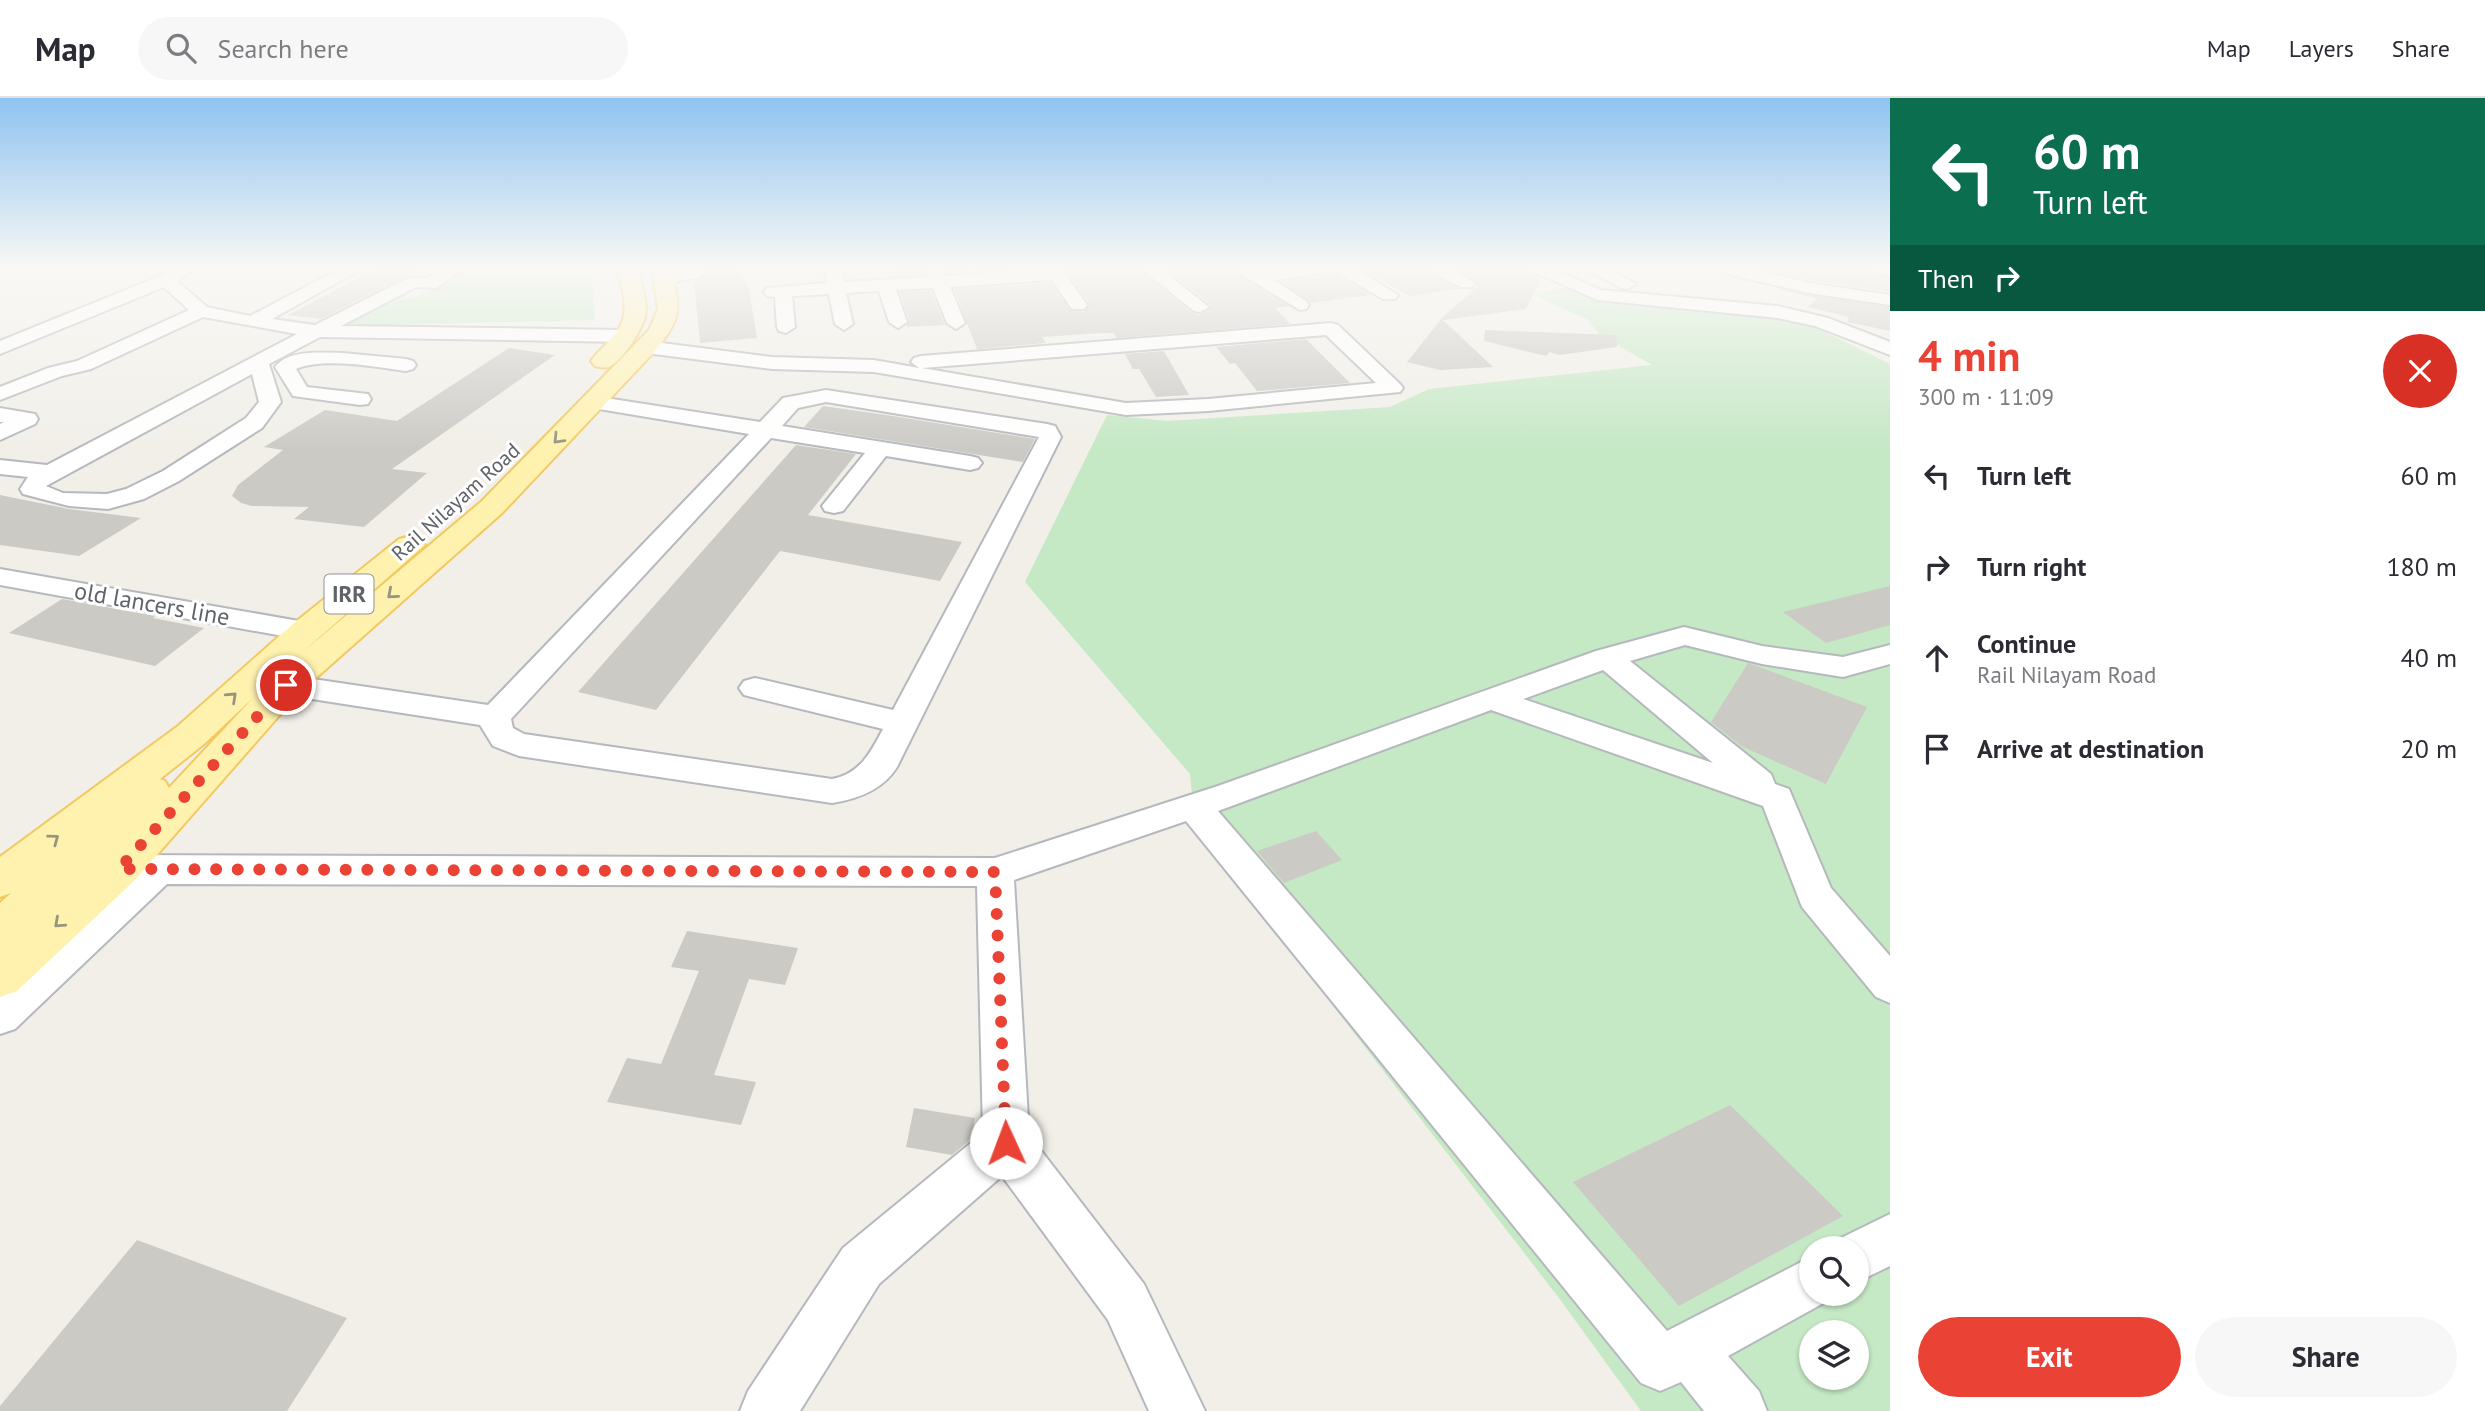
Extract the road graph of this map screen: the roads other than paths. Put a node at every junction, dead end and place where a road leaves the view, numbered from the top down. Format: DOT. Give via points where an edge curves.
graph roads {
  1 [pos="48,328"];
  2 [pos="164,328"];
  3 [pos="299,328"];
  4 [pos="325,328"];
  5 [pos="637,328"];
  6 [pos="662,328"];
  7 [pos="1838,328"];
  8 [pos="1869,328"];
  9 [pos="320,331"];
  10 [pos="439,334"];
  11 [pos="1867,339"];
  12 [pos="636,342"];
  13 [pos="0,348"];
  14 [pos="1890,349"];
  15 [pos="259,363"];
  16 [pos="405,365"];
  17 [pos="874,366"];
  18 [pos="0,394"];
  19 [pos="593,402"];
  20 [pos="0,415"];
  21 [pos="765,430"];
  22 [pos="0,433"];
  23 [pos="882,447"];
  24 [pos="970,463"];
  25 [pos="0,467"];
  26 [pos="58,489"];
  27 [pos="834,506"];
  28 [pos="0,577"];
  29 [pos="32,582"];
  30 [pos="0,603"];
  31 [pos="304,631"];
  32 [pos="1890,654"];
  33 [pos="1607,658"];
  34 [pos="286,685"];
  35 [pos="755,688"];
  36 [pos="1491,699"];
  37 [pos="495,717"];
  38 [pos="901,723"];
  39 [pos="191,735"];
  40 [pos="1777,798"];
  41 [pos="1194,805"];
  42 [pos="139,869"];
  43 [pos="995,872"];
  44 [pos="0,880"];
  45 [pos="0,929"];
  46 [pos="0,977"];
  47 [pos="1890,985"];
  48 [pos="0,1016"];
  49 [pos="1006,1143"];
  50 [pos="1890,1239"];
  51 [pos="1869,1250"];
  52 [pos="1799,1289"];
  53 [pos="1688,1349"];
  54 [pos="768,1411"];
  55 [pos="1177,1411"];
  56 [pos="1739,1411"];
  1 -- 13 [label="street"];
  2 -- 18 [label="street" via="84,365"];
  3 -- 9 [label="street"];
  4 -- 9 [label="street"];
  5 -- 12 [label="main road, Rail Nilayam Road / IRR"];
  6 -- 12 [label="main road, Rail Nilayam Road / IRR"];
  7 -- 11 [label="street"];
  8 -- 11 [label="street"];
  9 -- 10 [label="street"];
  9 -- 15 [label="street"];
  10 -- 12 [label="street"];
  10 -- 16 [label="street"];
  11 -- 14 [label="street"];
  12 -- 17 [label="street" via="772,363"];
  12 -- 19 [label="main road, Rail Nilayam Road / IRR"];
  12 -- 31 [label="main road, Rail Nilayam Road / IRR" via="460,503"];
  15 -- 26 [label="street"];
  15 -- 26 [label="street" via="270,402 254,423 135,494 108,502"];
  16 -- 16 [label="street" via="354,359 299,360 285,367 300,391 355,402"];
  17 -- 17 [label="street" via="1331,329 1394,388 1126,409"];
  19 -- 21 [label="street"];
  19 -- 34 [label="main road, Rail Nilayam Road / IRR, one-way" via="492,508"];
  20 -- 22 [label="street" via="27,419"];
  21 -- 23 [label="street"];
  21 -- 37 [label="street"];
  21 -- 38 [label="street" via="791,403 826,396 1047,431 1050,438"];
  23 -- 24 [label="street"];
  23 -- 27 [label="street"];
  25 -- 26 [label="street"];
  28 -- 29 [label="street, old lancers line"];
  29 -- 30 [label="street"];
  29 -- 31 [label="street, old lancers line"];
  39 -- 31 [label="main road, Rail Nilayam Road / IRR, one-way"];
  32 -- 33 [label="street" via="1843,667 1684,636"];
  33 -- 36 [label="street"];
  33 -- 40 [label="street"];
  34 -- 37 [label="street"];
  34 -- 42 [label="main road, Rail Nilayam Road / IRR" via="242,732"];
  35 -- 38 [label="street"];
  36 -- 40 [label="street"];
  36 -- 41 [label="street"];
  37 -- 38 [label="street" via="499,735 519,745 832,791 863,782 880,767"];
  44 -- 39 [label="main road, Rail Nilayam Road / IRR, one-way"];
  39 -- 45 [label="main road, Rail Nilayam Road / IRR" via="154,788 81,860"];
  40 -- 47 [label="street" via="1815,896"];
  41 -- 43 [label="street"];
  41 -- 53 [label="street" via="1660,1364"];
  42 -- 43 [label="street"];
  42 -- 46 [label="main road, Rail Nilayam Road, one-way"];
  42 -- 48 [label="street"];
  43 -- 49 [label="street"];
  49 -- 54 [label="street" via="861,1266"];
  49 -- 55 [label="street" via="1126,1302"];
  50 -- 51 [label="street"];
  52 -- 53 [label="street"];
  53 -- 56 [label="street"];
}
